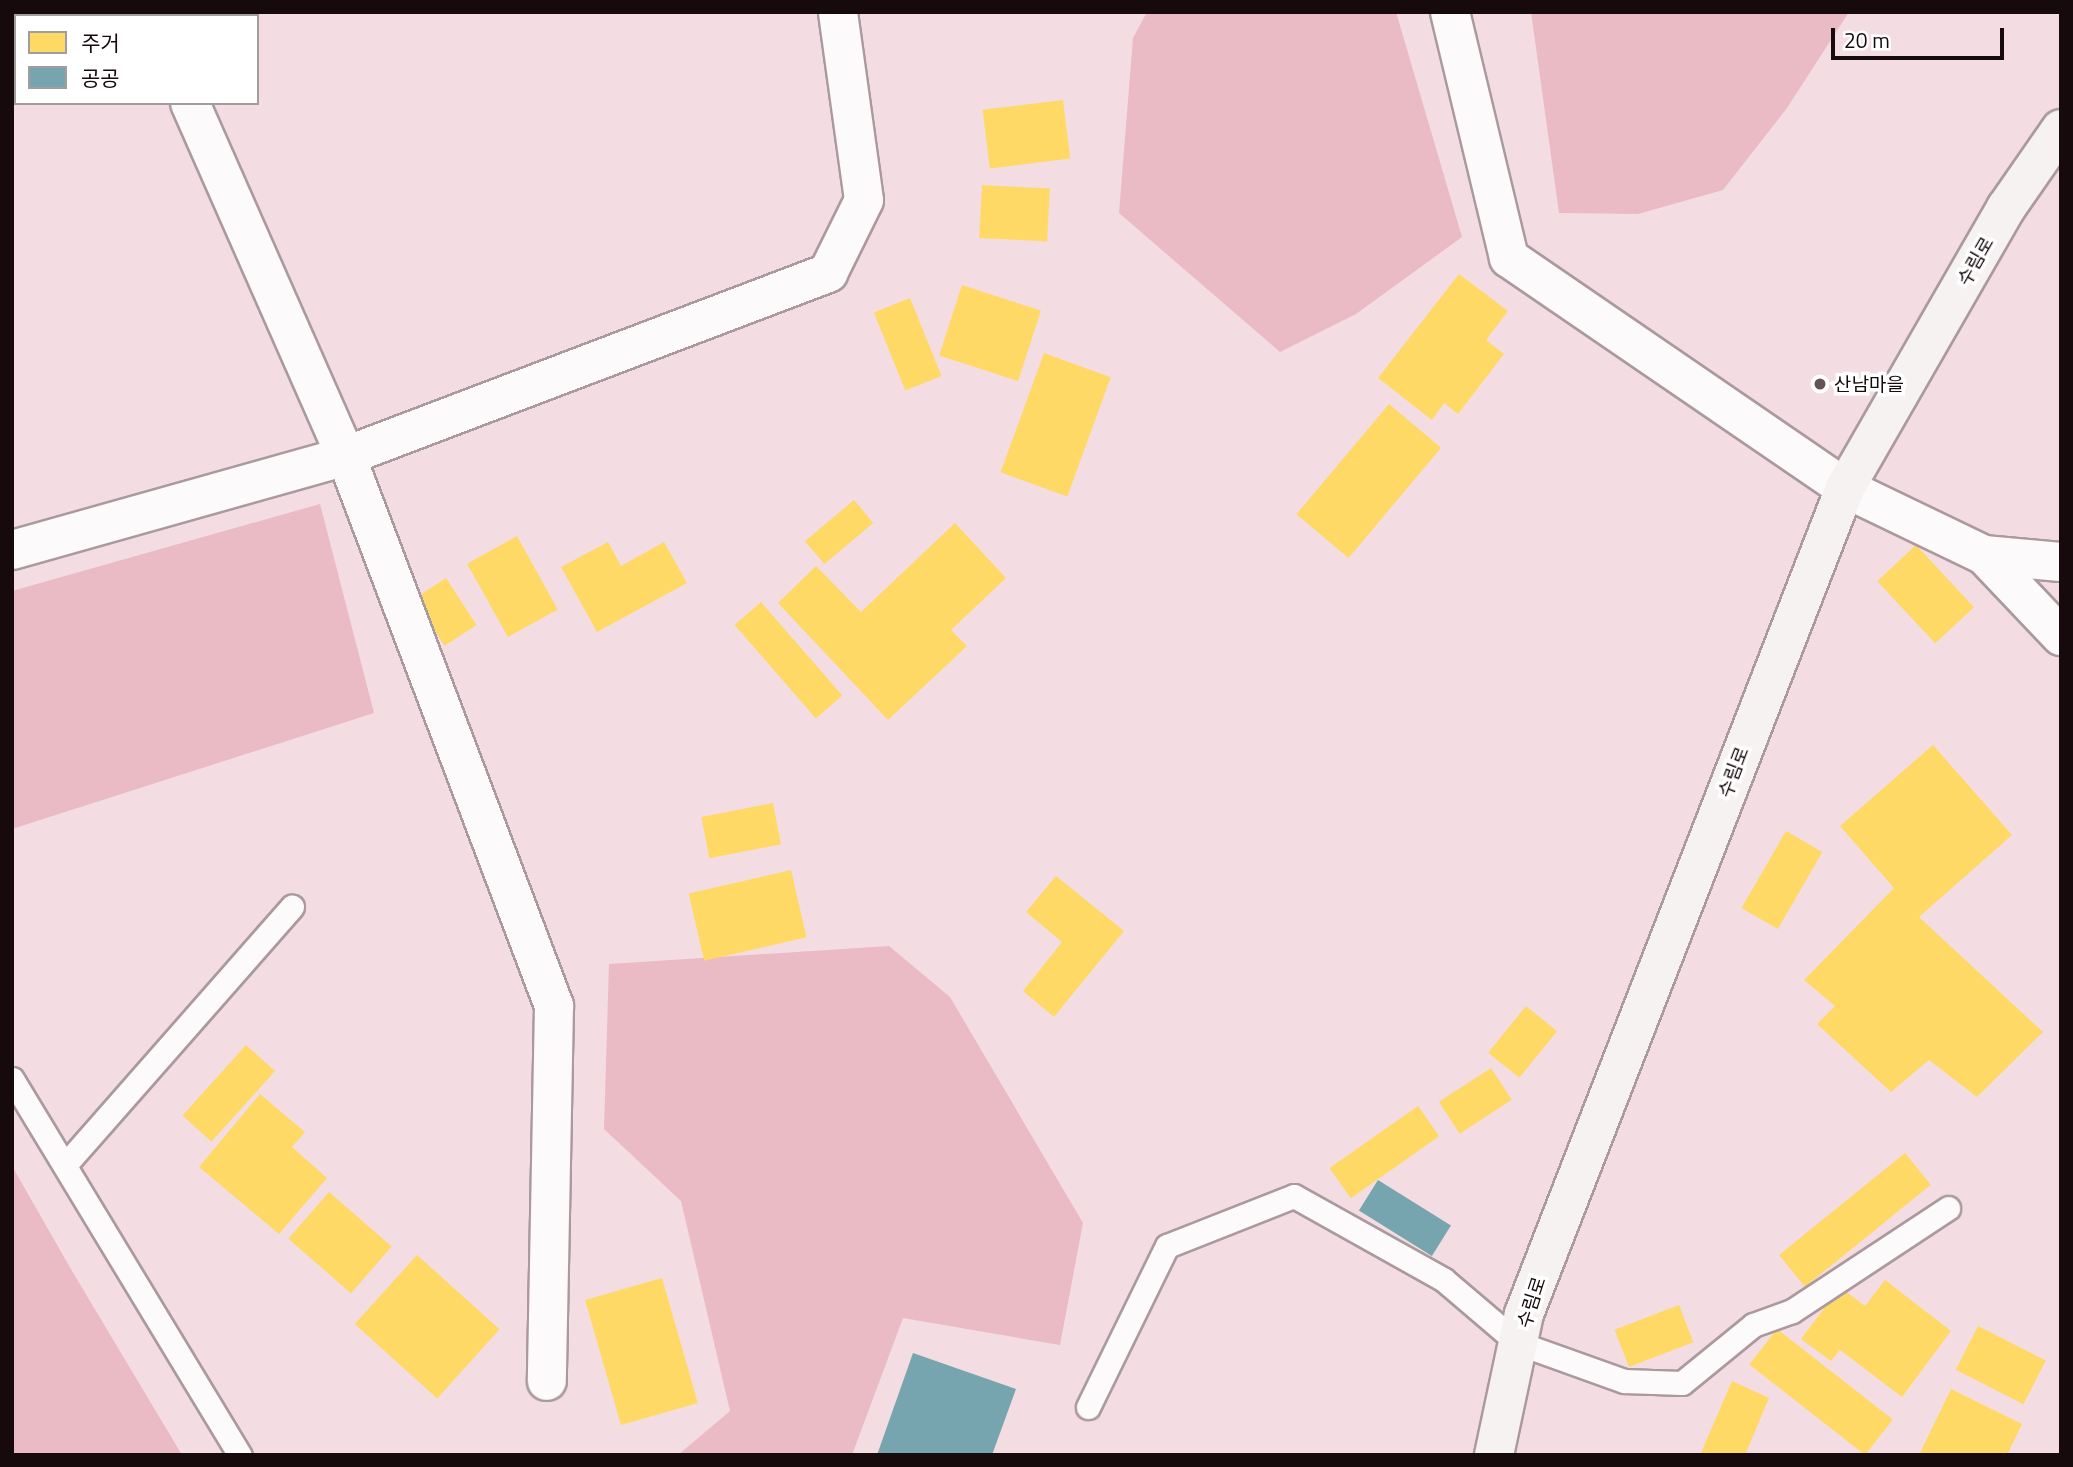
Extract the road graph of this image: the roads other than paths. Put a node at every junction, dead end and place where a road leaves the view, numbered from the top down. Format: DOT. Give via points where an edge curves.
graph roads {
  1 [pos="838,12"];
  2 [pos="1450,12"];
  3 [pos="191,105"];
  4 [pos="2061,128"];
  5 [pos="346,456"];
  6 [pos="1845,488"];
  7 [pos="12,550"];
  8 [pos="1984,555"];
  9 [pos="2061,562"];
  10 [pos="2061,636"];
  11 [pos="292,907"];
  12 [pos="12,1079"];
  13 [pos="65,1165"];
  14 [pos="1948,1208"];
  15 [pos="1518,1343"];
  16 [pos="547,1381"];
  17 [pos="1088,1407"];
  18 [pos="240,1455"];
  19 [pos="1494,1455"];
  1 -- 5 [label="street" via="864,201 828,273"];
  2 -- 6 [label="street" via="1509,258"];
  3 -- 5 [label="street"];
  4 -- 6 [label="main road, 수림로" via="2006,208"];
  5 -- 7 [label="street"];
  5 -- 16 [label="street" via="554,1006"];
  6 -- 8 [label="street"];
  6 -- 15 [label="main road, 수림로" via="1524,1314"];
  8 -- 9 [label="street"];
  8 -- 10 [label="street"];
  11 -- 13 [label="lane"];
  12 -- 13 [label="lane"];
  13 -- 18 [label="lane"];
  14 -- 15 [label="lane" via="1792,1311 1753,1325 1682,1384 1624,1381"];
  15 -- 17 [label="lane" via="1444,1280 1294,1196 1167,1245"];
  15 -- 19 [label="main road, 수림로"];
}
